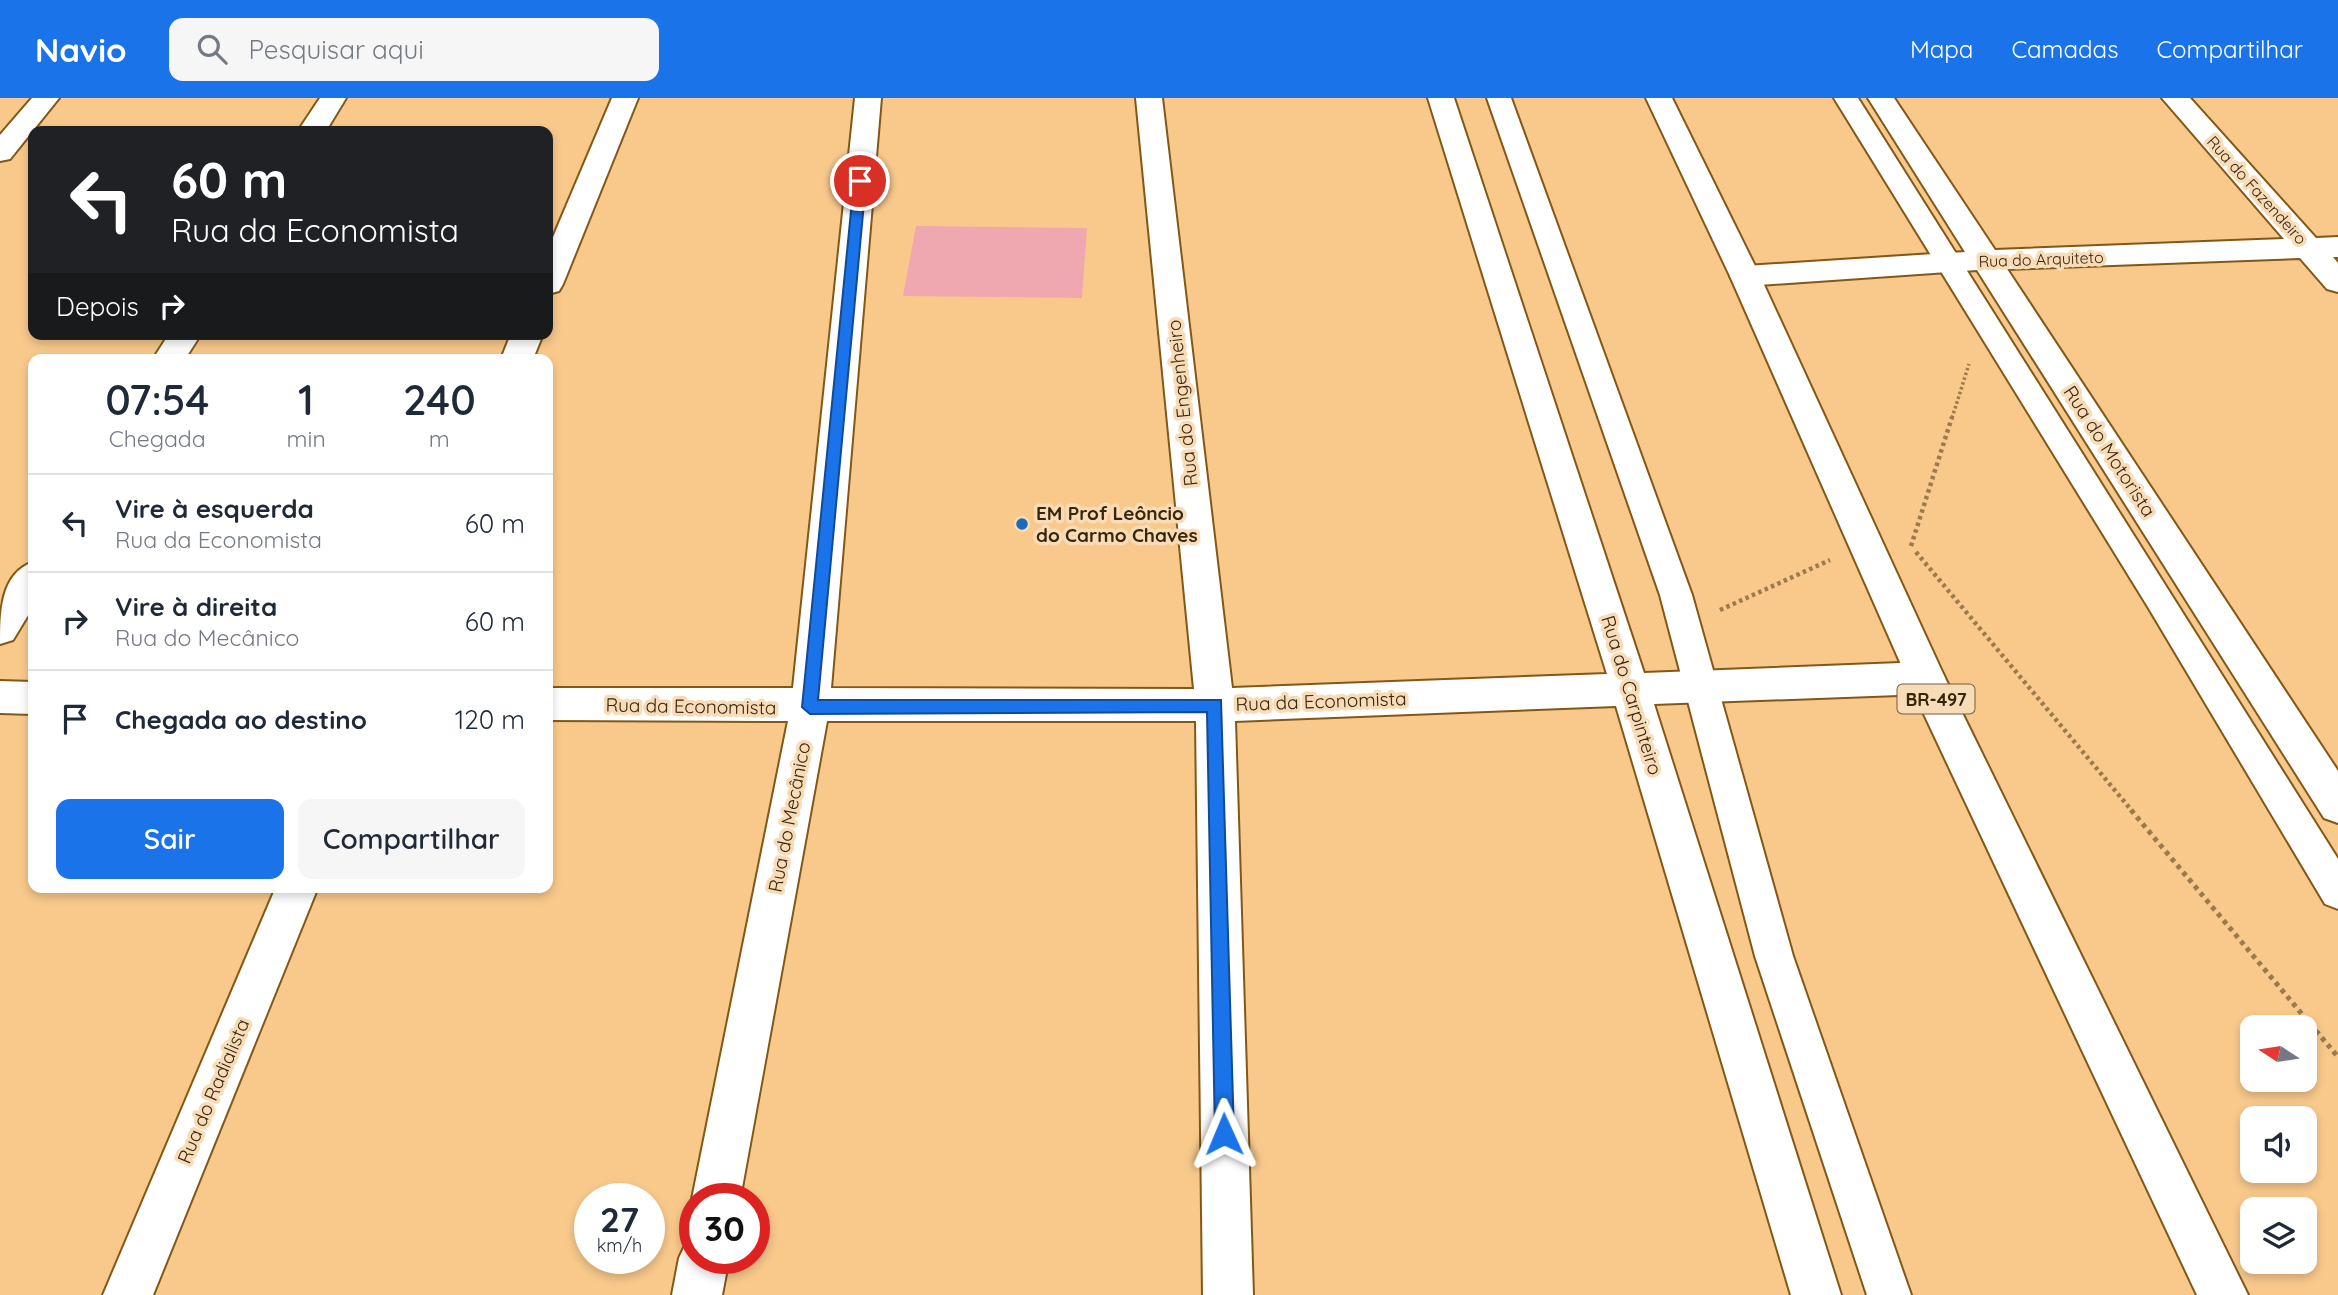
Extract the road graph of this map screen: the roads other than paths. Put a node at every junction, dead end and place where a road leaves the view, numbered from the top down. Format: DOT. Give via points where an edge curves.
graph roads {
  1 [pos="46,98"];
  2 [pos="333,98"];
  3 [pos="625,98"];
  4 [pos="868,98"];
  5 [pos="1149,98"];
  6 [pos="1441,98"];
  7 [pos="1499,98"];
  8 [pos="1659,98"];
  9 [pos="1846,98"];
  10 [pos="1881,98"];
  11 [pos="2175,98"];
  12 [pos="315,126"];
  13 [pos="0,153"];
  14 [pos="2324,248"];
  15 [pos="1987,260"];
  16 [pos="553,272"];
  17 [pos="1745,276"];
  18 [pos="2338,282"];
  19 [pos="28,584"];
  20 [pos="0,629"];
  21 [pos="1926,678"];
  22 [pos="1701,686"];
  23 [pos="1630,688"];
  24 [pos="0,697"];
  25 [pos="28,698"];
  26 [pos="553,704"];
  27 [pos="1215,705"];
  28 [pos="810,707"];
  29 [pos="2338,805"];
  30 [pos="2338,892"];
  31 [pos="295,893"];
  32 [pos="719,1183"];
  33 [pos="701,1274"];
  34 [pos="128,1295"];
  35 [pos="697,1295"];
  36 [pos="1228,1295"];
  37 [pos="1816,1295"];
  38 [pos="1889,1295"];
  39 [pos="2223,1295"];
  1 -- 13 [label="street"];
  2 -- 12 [label="street"];
  3 -- 16 [label="street"];
  4 -- 28 [label="street, Rua do Mecânico"];
  5 -- 27 [label="street, Rua do Engenheiro"];
  6 -- 23 [label="street, Rua do Carpinteiro"];
  7 -- 22 [label="street" via="1676,595"];
  8 -- 17 [label="street, BR-497"];
  9 -- 30 [label="street"];
  10 -- 15 [label="street, Rua do Motorista"];
  11 -- 14 [label="street, Rua do Fazendeiro"];
  14 -- 15 [label="street, Rua do Arquiteto"];
  14 -- 18 [label="street, Rua do Fazendeiro"];
  15 -- 17 [label="street, Rua do Arquiteto"];
  15 -- 29 [label="street, Rua do Motorista"];
  17 -- 21 [label="street, BR-497"];
  19 -- 20 [label="street"];
  21 -- 22 [label="street, Rua da Economista"];
  21 -- 39 [label="street, BR-497"];
  22 -- 23 [label="street, Rua da Economista"];
  22 -- 38 [label="street" via="1774,956"];
  23 -- 27 [label="street, Rua da Economista"];
  23 -- 37 [label="street, Rua do Carpinteiro"];
  24 -- 25 [label="street"];
  26 -- 28 [label="street, Rua da Economista"];
  27 -- 28 [label="street, Rua da Economista"];
  27 -- 36 [label="street, Rua do Engenheiro"];
  28 -- 32 [label="street, Rua do Mecânico"];
  31 -- 34 [label="street, Rua do Radialista"];
  33 -- 35 [label="street"];
}
